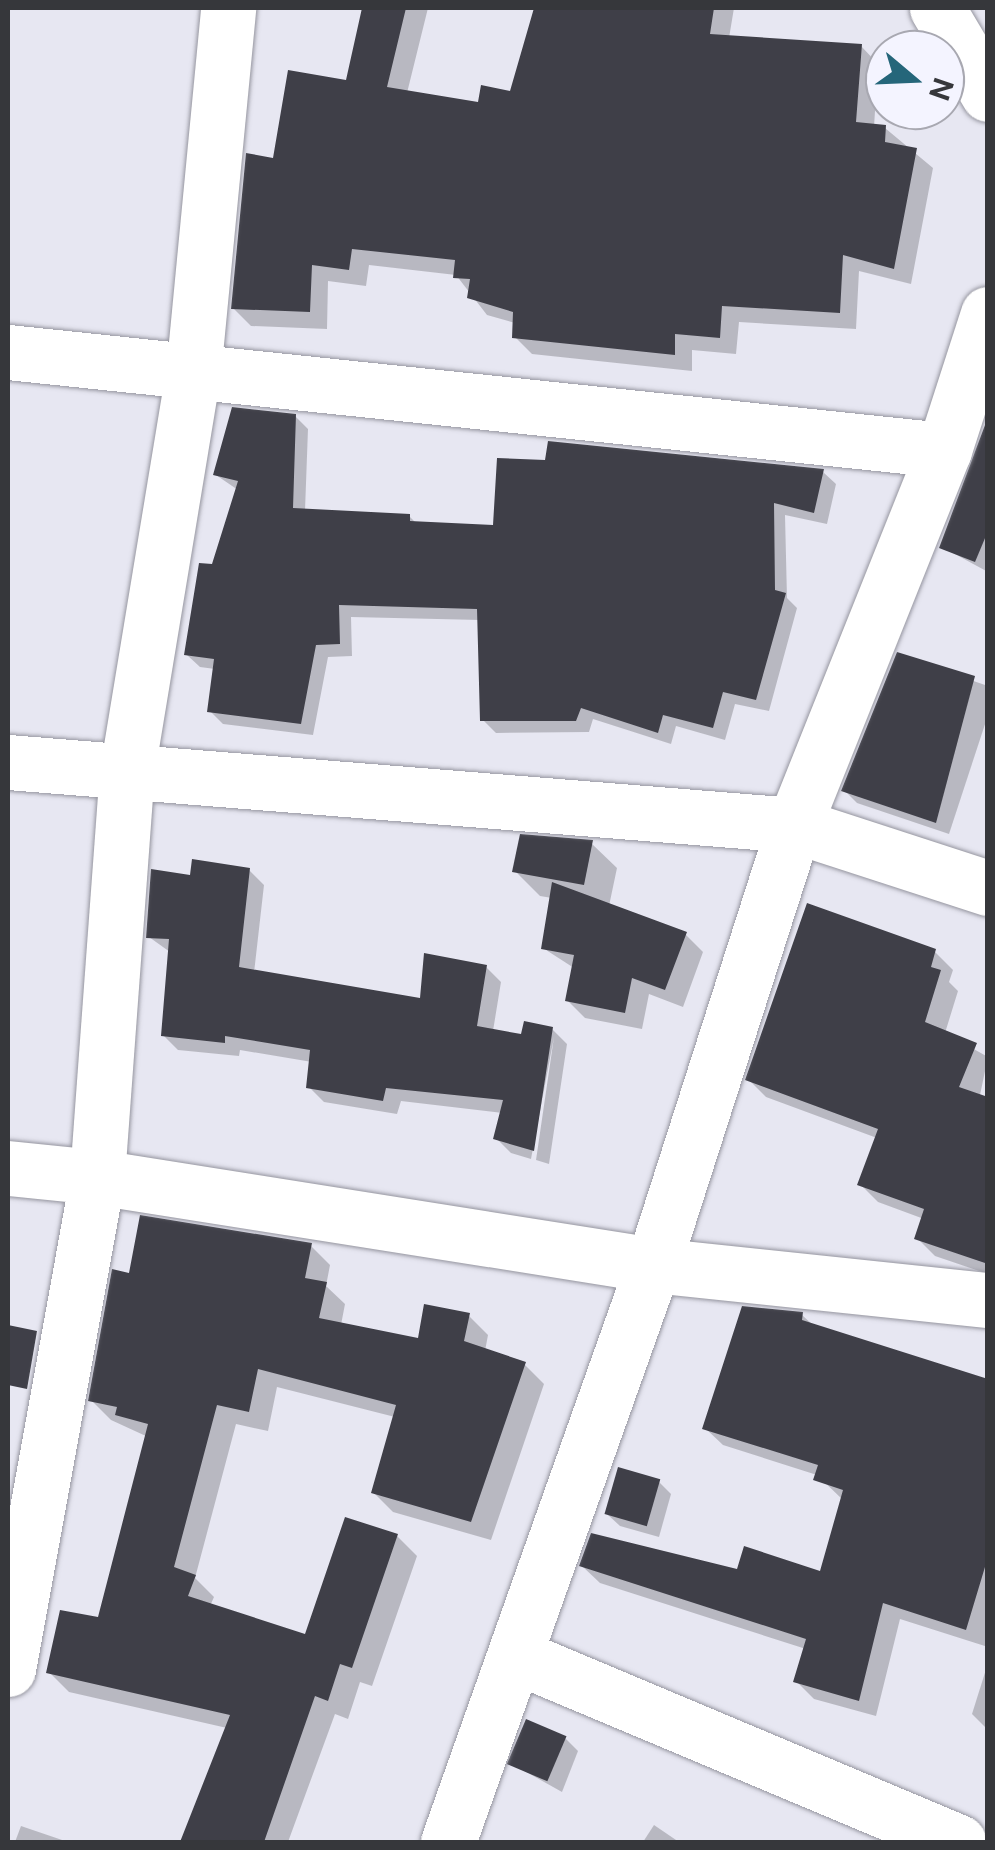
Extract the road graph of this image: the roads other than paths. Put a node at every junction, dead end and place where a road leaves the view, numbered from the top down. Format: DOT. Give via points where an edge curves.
graph roads {
  1 [pos="228,8"];
  2 [pos="937,8"];
  3 [pos="988,94"];
  4 [pos="988,314"];
  5 [pos="8,352"];
  6 [pos="193,374"];
  7 [pos="944,450"];
  8 [pos="8,762"];
  9 [pos="127,771"];
  10 [pos="794,824"];
  11 [pos="988,888"];
  12 [pos="8,1168"];
  13 [pos="97,1177"];
  14 [pos="653,1265"];
  15 [pos="988,1300"];
  16 [pos="516,1656"];
  17 [pos="8,1669"];
  18 [pos="448,1842"];
  19 [pos="959,1842"];
  1 -- 6 [label="street"];
  2 -- 3 [label="street"];
  4 -- 7 [label="street"];
  5 -- 6 [label="street"];
  6 -- 7 [label="street"];
  6 -- 9 [label="street"];
  7 -- 10 [label="street"];
  8 -- 9 [label="street"];
  9 -- 10 [label="street"];
  9 -- 13 [label="street"];
  10 -- 11 [label="street"];
  10 -- 14 [label="street"];
  12 -- 13 [label="street"];
  13 -- 14 [label="street"];
  13 -- 17 [label="street"];
  14 -- 15 [label="street"];
  14 -- 16 [label="street"];
  16 -- 18 [label="street"];
  16 -- 19 [label="street"];
}
